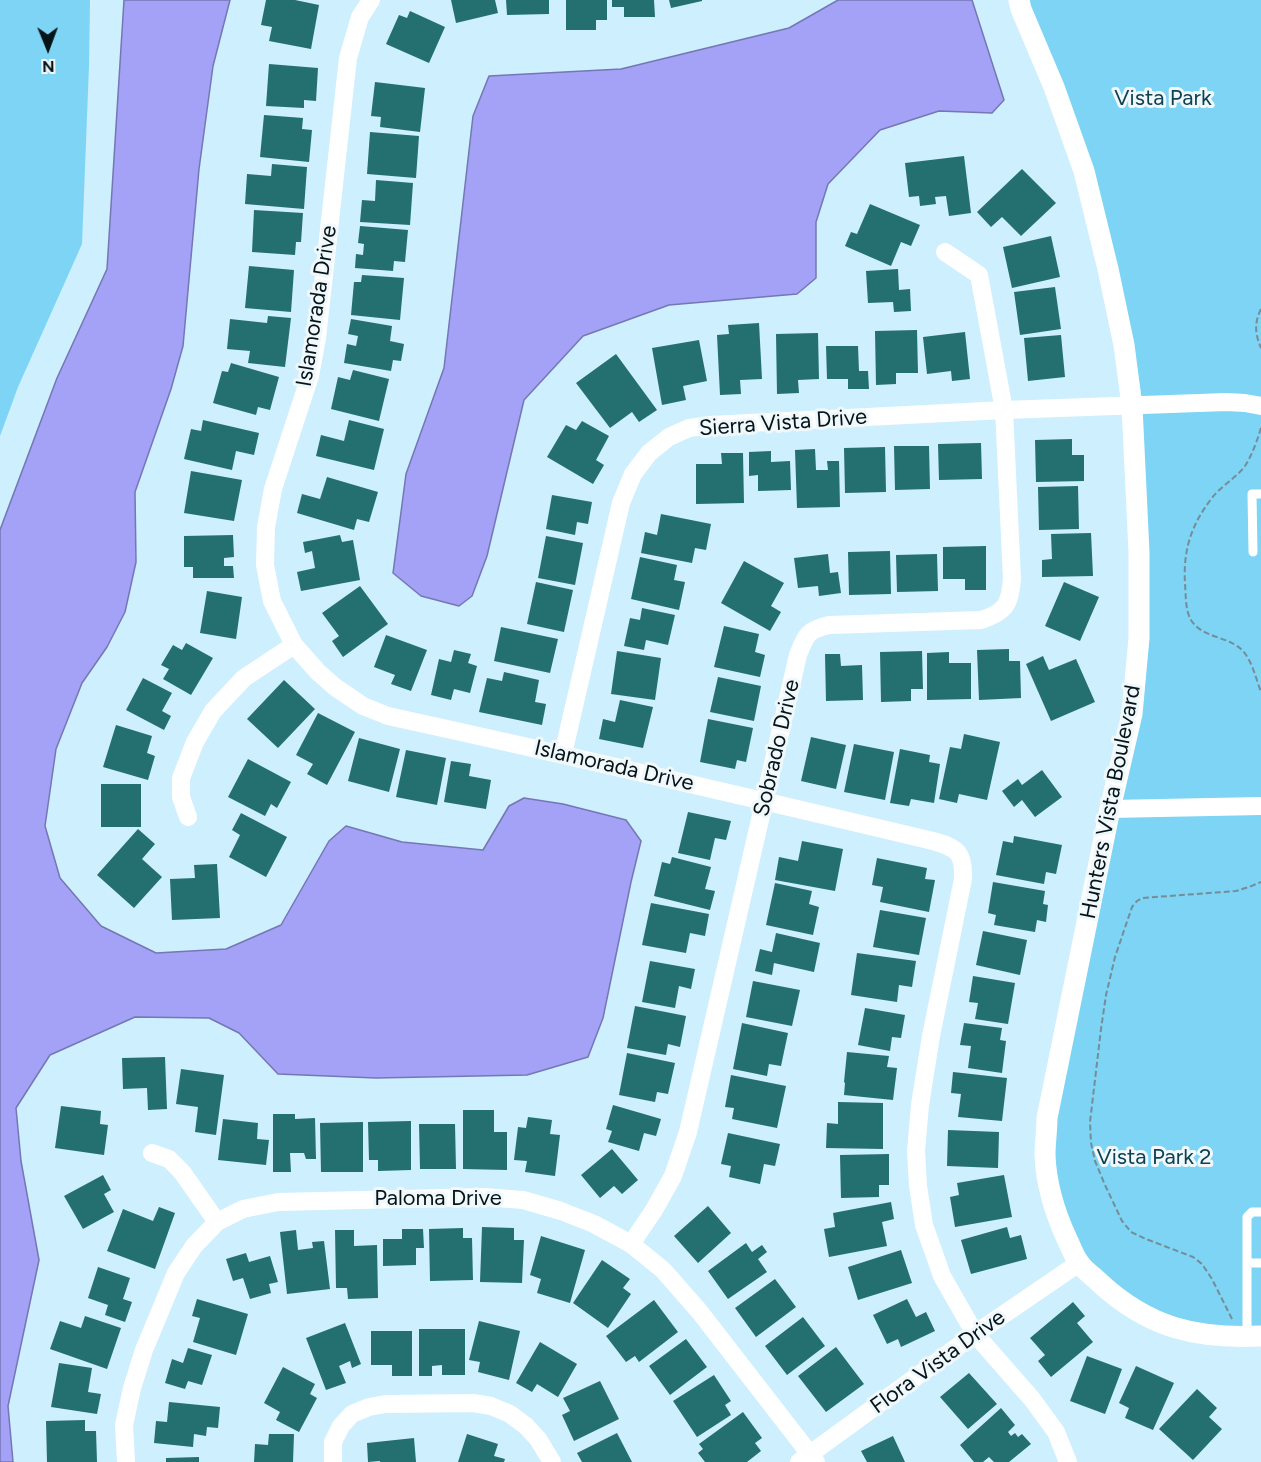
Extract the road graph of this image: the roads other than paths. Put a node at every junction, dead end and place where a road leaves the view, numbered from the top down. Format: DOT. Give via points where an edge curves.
graph roads {
  1 [pos="371,0"];
  2 [pos="1018,0"];
  3 [pos="945,252"];
  4 [pos="1131,406"];
  5 [pos="1261,406"];
  6 [pos="1004,410"];
  7 [pos="1261,494"];
  8 [pos="1253,552"];
  9 [pos="294,645"];
  10 [pos="564,754"];
  11 [pos="765,801"];
  12 [pos="1261,806"];
  13 [pos="1110,809"];
  14 [pos="188,817"];
  15 [pos="152,1153"];
  16 [pos="1261,1212"];
  17 [pos="217,1222"];
  18 [pos="631,1244"];
  19 [pos="1079,1263"];
  20 [pos="1247,1263"];
  21 [pos="1261,1263"];
  22 [pos="975,1334"];
  23 [pos="1250,1337"];
  24 [pos="808,1459"];
  25 [pos="126,1462"];
  26 [pos="333,1462"];
  27 [pos="552,1462"];
  28 [pos="1068,1462"];
  1 -- 9 [label="street, Islamorada Drive" via="360,17 348,58 310,376 273,489 266,526 265,565 272,601"];
  2 -- 4 [label="street, Hunters Vista Boulevard" via="1084,171 1122,334"];
  3 -- 6 [label="street" via="979,274"];
  4 -- 5 [label="street, Sierra Vista Drive" via="1226,402"];
  4 -- 6 [label="street, Sierra Vista Drive"];
  4 -- 13 [label="street, Hunters Vista Boulevard" via="1139,638 1132,714"];
  6 -- 10 [label="street, Sierra Vista Drive" via="711,424 669,437 648,453 633,474 621,503"];
  6 -- 11 [label="street, Sobrado Drive" via="1012,579 1006,605 996,615 981,620 814,628 798,655"];
  7 -- 8 [label="lane" via="1252,494"];
  9 -- 10 [label="street, Islamorada Drive" via="318,672 363,706 388,716"];
  9 -- 14 [label="street" via="244,678 213,711 181,778 181,797"];
  10 -- 11 [label="street, Islamorada Drive"];
  11 -- 18 [label="street, Sobrado Drive" via="688,1132 673,1176"];
  11 -- 22 [label="street, Islamorada Drive" via="949,845 964,863 931,1036 916,1151 924,1225 942,1276"];
  12 -- 13 [label="street"];
  13 -- 19 [label="street, Hunters Vista Boulevard" via="1047,1118 1048,1181 1058,1220"];
  15 -- 17 [label="street" via="169,1159 182,1172"];
  16 -- 20 [label="lane" via="1252,1212 1247,1217"];
  17 -- 18 [label="street, Paloma Drive" via="243,1209 278,1202 484,1197 523,1200 561,1211"];
  17 -- 25 [label="street, Paloma Drive" via="176,1273 144,1350 124,1425"];
  18 -- 24 [label="street, Paloma Drive" via="663,1270 699,1311"];
  19 -- 22 [label="street, Flora Vista Drive"];
  19 -- 23 [label="street, Hunters Vista Boulevard" via="1112,1294 1153,1320 1198,1334"];
  20 -- 21 [label="lane"];
  20 -- 23 [label="lane"];
  22 -- 24 [label="street, Flora Vista Drive"];
  22 -- 28 [label="street, Islamorada Drive" via="1056,1432"];
  26 -- 27 [label="street" via="333,1442 352,1414 386,1404 473,1403 510,1414 538,1439"];
}
